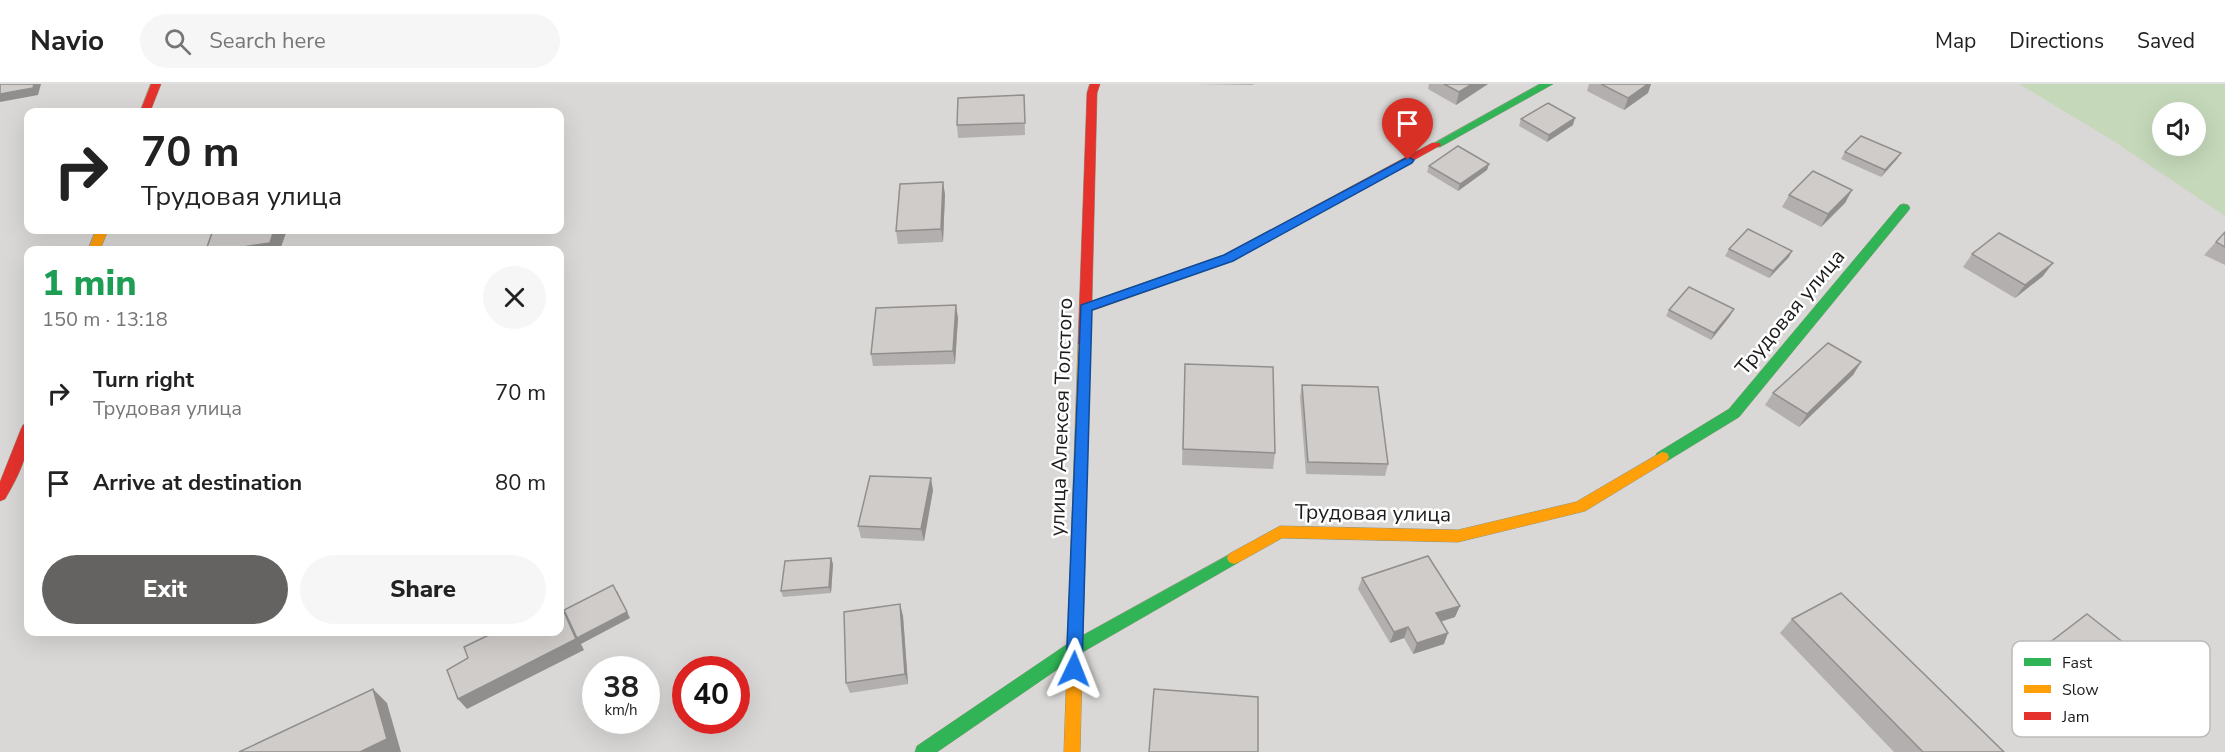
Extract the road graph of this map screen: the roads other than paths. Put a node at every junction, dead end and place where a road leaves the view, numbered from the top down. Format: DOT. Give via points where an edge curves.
graph roads {
  1 [pos="156,84"];
  2 [pos="1095,84"];
  3 [pos="1548,84"];
  4 [pos="147,108"];
  5 [pos="1904,208"];
  6 [pos="1086,308"];
  7 [pos="24,440"];
  8 [pos="0,495"];
  9 [pos="1075,648"];
  10 [pos="923,752"];
  11 [pos="1072,752"];
  1 -- 4 [label="street"];
  2 -- 6 [label="street, улица Алексея Толстого"];
  3 -- 6 [label="street" via="1228,258"];
  5 -- 9 [label="street, Трудовая улица" via="1734,413 1580,507 1458,536 1280,532"];
  6 -- 9 [label="street, улица Алексея Толстого"];
  7 -- 8 [label="street"];
  9 -- 10 [label="street, Трудовая улица"];
  9 -- 11 [label="street, улица Алексея Толстого"];
}
